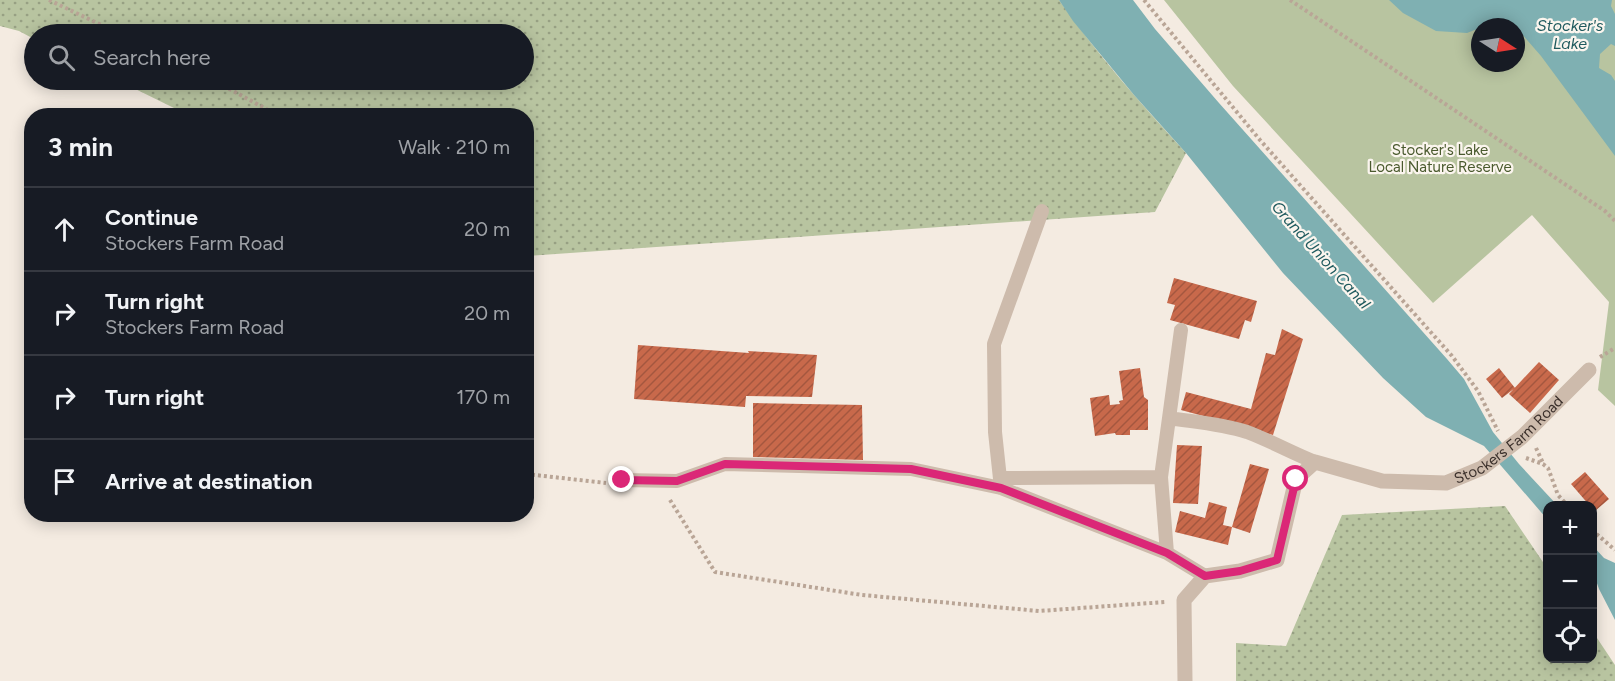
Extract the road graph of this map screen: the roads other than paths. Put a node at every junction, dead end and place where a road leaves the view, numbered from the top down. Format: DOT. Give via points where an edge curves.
graph roads {
  1 [pos="1042,211"];
  2 [pos="1181,330"];
  3 [pos="1589,370"];
  4 [pos="1169,418"];
  5 [pos="1316,462"];
  6 [pos="1161,477"];
  7 [pos="619,482"];
  8 [pos="1001,483"];
  9 [pos="1167,553"];
  10 [pos="1205,576"];
  11 [pos="1185,681"];
  1 -- 8 [label="lane" via="994,344 995,432"];
  2 -- 4 [label="lane"];
  3 -- 5 [label="street, Stockers Farm Road" via="1522,437 1482,468 1446,483 1382,482"];
  4 -- 5 [label="lane" via="1245,432"];
  4 -- 6 [label="lane"];
  5 -- 10 [label="street" via="1296,479 1277,560"];
  6 -- 8 [label="lane"];
  6 -- 9 [label="lane"];
  7 -- 8 [label="lane" via="677,481 725,464 911,469"];
  8 -- 9 [label="lane"];
  9 -- 10 [label="lane"];
  10 -- 11 [label="street" via="1184,600"];
}
